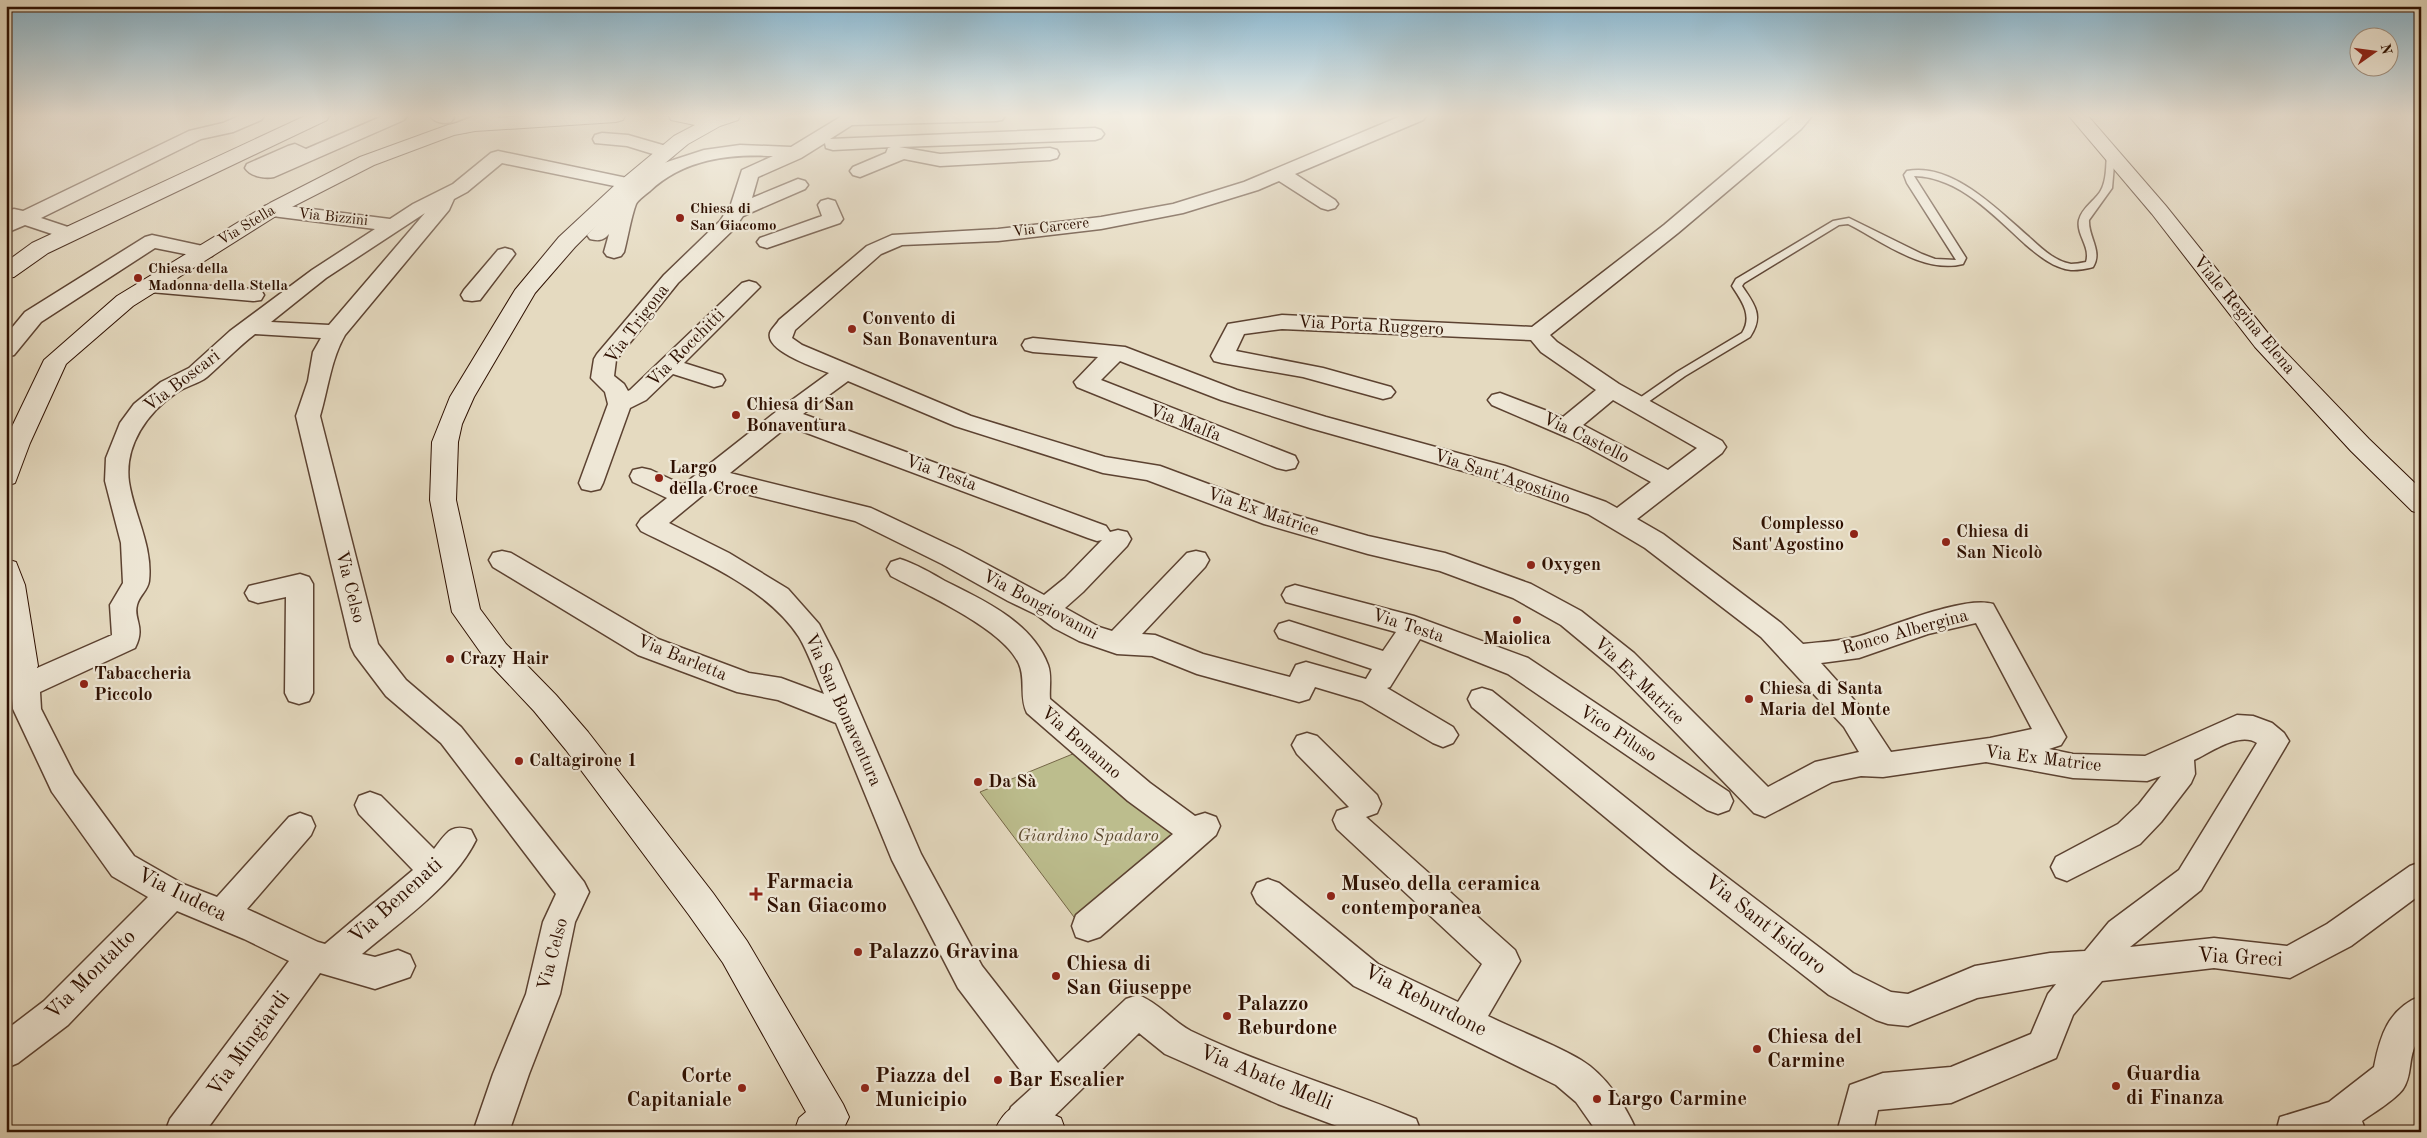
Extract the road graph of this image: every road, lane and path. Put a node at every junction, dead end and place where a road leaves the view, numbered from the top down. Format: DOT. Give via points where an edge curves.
graph roads {
  1 [pos="121,169"];
  2 [pos="207,169"];
  3 [pos="351,169"];
  4 [pos="483,169"];
  5 [pos="540,169"];
  6 [pos="650,169"];
  7 [pos="668,169"];
  8 [pos="760,169"];
  9 [pos="865,169"];
  10 [pos="1289,169"];
  11 [pos="1743,169"];
  12 [pos="2111,169"];
  13 [pos="2125,169"];
  14 [pos="860,171"];
  15 [pos="1280,173"];
  16 [pos="798,185"];
  17 [pos="627,194"];
  18 [pos="434,195"];
  19 [pos="1328,204"];
  20 [pos="828,205"];
  21 [pos="272,210"];
  22 [pos="736,212"];
  23 [pos="12,219"];
  24 [pos="394,225"];
  25 [pos="70,234"];
  26 [pos="597,235"];
  27 [pos="767,242"];
  28 [pos="205,252"];
  29 [pos="614,252"];
  30 [pos="505,254"];
  31 [pos="6,272"];
  32 [pos="749,287"];
  33 [pos="146,288"];
  34 [pos="253,295"];
  35 [pos="472,295"];
  36 [pos="250,327"];
  37 [pos="335,332"];
  38 [pos="1537,334"];
  39 [pos="1033,345"];
  40 [pos="6,350"];
  41 [pos="1117,352"];
  42 [pos="668,365"];
  43 [pos="846,372"];
  44 [pos="714,380"];
  45 [pos="1085,382"];
  46 [pos="1611,389"];
  47 [pos="1383,392"];
  48 [pos="1500,400"];
  49 [pos="620,404"];
  50 [pos="1637,404"];
  51 [pos="785,416"];
  52 [pos="1566,427"];
  53 [pos="1286,462"];
  54 [pos="6,476"];
  55 [pos="642,476"];
  56 [pos="710,476"];
  57 [pos="1670,482"];
  58 [pos="592,483"];
  59 [pos="684,496"];
  60 [pos="2421,504"];
  61 [pos="1619,520"];
  62 [pos="502,560"];
  63 [pos="1196,560"];
  64 [pos="900,569"];
  65 [pos="8,579"];
  66 [pos="258,593"];
  67 [pos="1295,594"];
  68 [pos="1047,608"];
  69 [pos="1414,626"];
  70 [pos="1289,632"];
  71 [pos="1117,643"];
  72 [pos="1798,656"];
  73 [pos="1390,664"];
  74 [pos="1518,666"];
  75 [pos="18,675"];
  76 [pos="1299,691"];
  77 [pos="1371,692"];
  78 [pos="299,693"];
  79 [pos="1482,699"];
  80 [pos="1342,701"];
  81 [pos="847,715"];
  82 [pos="1443,734"];
  83 [pos="1307,745"];
  84 [pos="1986,750"];
  85 [pos="2179,754"];
  86 [pos="1883,765"];
  87 [pos="1718,801"];
  88 [pos="370,805"];
  89 [pos="300,826"];
  90 [pos="460,840"];
  91 [pos="2067,867"];
  92 [pos="435,871"];
  93 [pos="2421,876"];
  94 [pos="1268,892"];
  95 [pos="172,894"];
  96 [pos="222,915"];
  97 [pos="1088,926"];
  98 [pos="321,958"];
  99 [pos="398,966"];
  100 [pos="2094,966"];
  101 [pos="2421,1012"];
  102 [pos="1464,1023"];
  103 [pos="6,1052"];
  104 [pos="1056,1089"];
  105 [pos="824,1118"];
  106 [pos="2343,1124"];
  107 [pos="1028,1128"];
  108 [pos="2293,1130"];
  109 [pos="183,1132"];
  110 [pos="491,1132"];
  111 [pos="1402,1132"];
  112 [pos="1620,1132"];
  113 [pos="1855,1132"];
  1 -- 23 [label="street"];
  2 -- 25 [label="street"];
  3 -- 21 [label="street, Via Stella"];
  4 -- 18 [label="street, Via Celso" via="460,188"];
  5 -- 17 [label="street, Via Celso"];
  6 -- 17 [label="street"];
  7 -- 17 [label="street"];
  8 -- 22 [label="street, Via Trigona" via="749,174"];
  9 -- 14 [label="street"];
  10 -- 15 [label="street, Via Carcere"];
  11 -- 38 [label="street"];
  12 -- 50 [label="lane" via="2107,189 2085,217 2083,227 2092,249 2090,266 2071,267 2051,260 1953,180 1930,172 1910,173 1912,183 1954,245 1960,262 1934,262 1849,221 1836,223 1740,280 1737,286 1749,303 1752,314 1752,327 1746,335"];
  13 -- 60 [label="street, Viale Regina Elena" via="2263,342"];
  15 -- 19 [label="street"];
  15 -- 43 [label="street, Via Carcere" via="1158,213 1101,223 914,238 886,244 867,256 786,325 782,333 781,340 787,346"];
  16 -- 22 [label="street"];
  17 -- 26 [label="street"];
  17 -- 29 [label="street"];
  17 -- 105 [label="street" via="567,242 526,290 462,397 450,424 444,459 443,500 451,546 466,612 496,652 577,741 735,952"];
  18 -- 24 [label="street, Via Boscari"];
  18 -- 37 [label="street, Via Celso" via="442,206"];
  20 -- 27 [label="street" via="833,219"];
  21 -- 24 [label="street, Via Bizzini"];
  21 -- 28 [label="street, Via Stella"];
  22 -- 49 [label="street, Via Trigona" via="727,225 671,279 605,360 602,378 616,389"];
  23 -- 25 [label="street"];
  24 -- 36 [label="street, Via Boscari" via="319,274"];
  25 -- 31 [label="street" via="40,248"];
  28 -- 33 [label="street, Via Stella"];
  28 -- 40 [label="street" via="152,241 33,318"];
  30 -- 35 [label="street"];
  32 -- 42 [label="street, Via Rocchitti"];
  33 -- 34 [label="street"];
  33 -- 54 [label="street, Via Stella" via="125,301 56,360 17,443"];
  36 -- 37 [label="street"];
  36 -- 75 [label="street, Via Boscari" via="197,373 169,386 152,399 128,429 118,458 117,474 134,543 136,582 123,605 126,641"];
  37 -- 110 [label="street, Via Celso" via="324,352 308,416 365,647 396,688 451,735 573,892 559,922 543,994 510,1074"];
  38 -- 46 [label="street" via="1549,347"];
  38 -- 47 [label="street, Via Porta Ruggero" via="1282,322 1236,329 1222,356 1277,364"];
  39 -- 41 [label="street, Via Sant'Agostino"];
  41 -- 45 [label="street"];
  41 -- 61 [label="street, Via Sant'Agostino" via="1300,418 1496,472 1597,508"];
  42 -- 44 [label="street"];
  42 -- 49 [label="street, Via Rocchitti" via="638,395"];
  43 -- 51 [label="street, Via San Bonaventura"];
  43 -- 86 [label="street, Via Ex Matrice" via="963,421 1103,465 1151,472 1273,518 1445,563 1522,591 1571,618 1624,661 1764,804 1826,771 1861,764"];
  45 -- 53 [label="street, Via Malfa"];
  46 -- 50 [label="street"];
  46 -- 52 [label="street"];
  48 -- 52 [label="street, Via Castello"];
  49 -- 58 [label="street"];
  50 -- 57 [label="street" via="1714,447"];
  51 -- 56 [label="street, Via San Bonaventura"];
  51 -- 68 [label="street, Via Testa" via="1107,535 1074,585"];
  52 -- 57 [label="street, Via Castello"];
  55 -- 59 [label="street"];
  56 -- 59 [label="street, Via San Bonaventura"];
  56 -- 68 [label="street, Via Bongiovanni" via="862,514"];
  57 -- 61 [label="street"];
  59 -- 81 [label="street, Via San Bonaventura" via="650,525 720,560 779,596 809,631"];
  61 -- 72 [label="street, Via Sant'Agostino" via="1692,568 1771,630"];
  62 -- 81 [label="street, Via Barletta" via="648,647 747,684 781,689"];
  63 -- 71 [label="street"];
  64 -- 97 [label="street, Via Bonanno" via="1004,628 1027,652 1034,665 1037,705 1139,792 1200,830"];
  65 -- 75 [label="street"];
  66 -- 78 [label="street" via="300,584"];
  67 -- 69 [label="street, Via Testa"];
  68 -- 71 [label="street, Via Bongiovanni" via="1088,634"];
  69 -- 73 [label="street"];
  69 -- 74 [label="street, Via Testa"];
  70 -- 73 [label="street"];
  71 -- 76 [label="street, Via Bongiovanni" via="1155,646 1197,663"];
  72 -- 84 [label="street, Ronco Albergina" via="1859,647 1925,624 1983,611 2051,737"];
  72 -- 86 [label="street, Via Sant'Agostino" via="1854,719"];
  73 -- 77 [label="street"];
  74 -- 87 [label="street, Vico Piluso"];
  75 -- 95 [label="street, Via Iudeca" via="27,709 63,783 123,866"];
  76 -- 77 [label="street" via="1306,673"];
  76 -- 80 [label="street, Via Bongiovanni"];
  77 -- 82 [label="street"];
  79 -- 100 [label="street, Via Sant'Isidoro" via="1680,860 1841,984 1888,1008 1908,1010 1975,982 2050,969"];
  81 -- 104 [label="street, Via San Bonaventura" via="908,860 970,977"];
  83 -- 102 [label="street" via="1357,812 1503,961"];
  84 -- 85 [label="street, Via Ex Matrice" via="2073,766 2147,769"];
  84 -- 86 [label="street, Via Ex Matrice"];
  85 -- 91 [label="street" via="2180,774 2129,834"];
  85 -- 100 [label="street, Via Ex Matrice" via="2237,726 2252,726 2264,731 2274,741 2190,880 2121,933"];
  88 -- 92 [label="street"];
  89 -- 96 [label="street"];
  90 -- 92 [label="street, Via Benenati"];
  92 -- 98 [label="street, Via Benenati"];
  93 -- 100 [label="street, Via Greci" via="2339,935 2290,962 2214,953"];
  94 -- 102 [label="street, Via Reburdone" via="1366,975"];
  95 -- 96 [label="street, Via Iudeca"];
  95 -- 103 [label="street, Via Montalto" via="56,1013"];
  96 -- 98 [label="street, Via Iudeca"];
  98 -- 99 [label="street, Via Iudeca" via="375,973"];
  98 -- 109 [label="street, Via Mingiardi"];
  100 -- 113 [label="street" via="2060,1005 2044,1046 1950,1085 1874,1092 1864,1098"];
  101 -- 106 [label="street" via="2397,1038 2390,1077"];
  102 -- 112 [label="street, Via Reburdone" via="1569,1073 1589,1089"];
  104 -- 107 [label="street"];
  104 -- 111 [label="street, Via Abate Melli" via="1138,1011 1177,1042 1291,1091"];
  106 -- 108 [label="street"];
}
